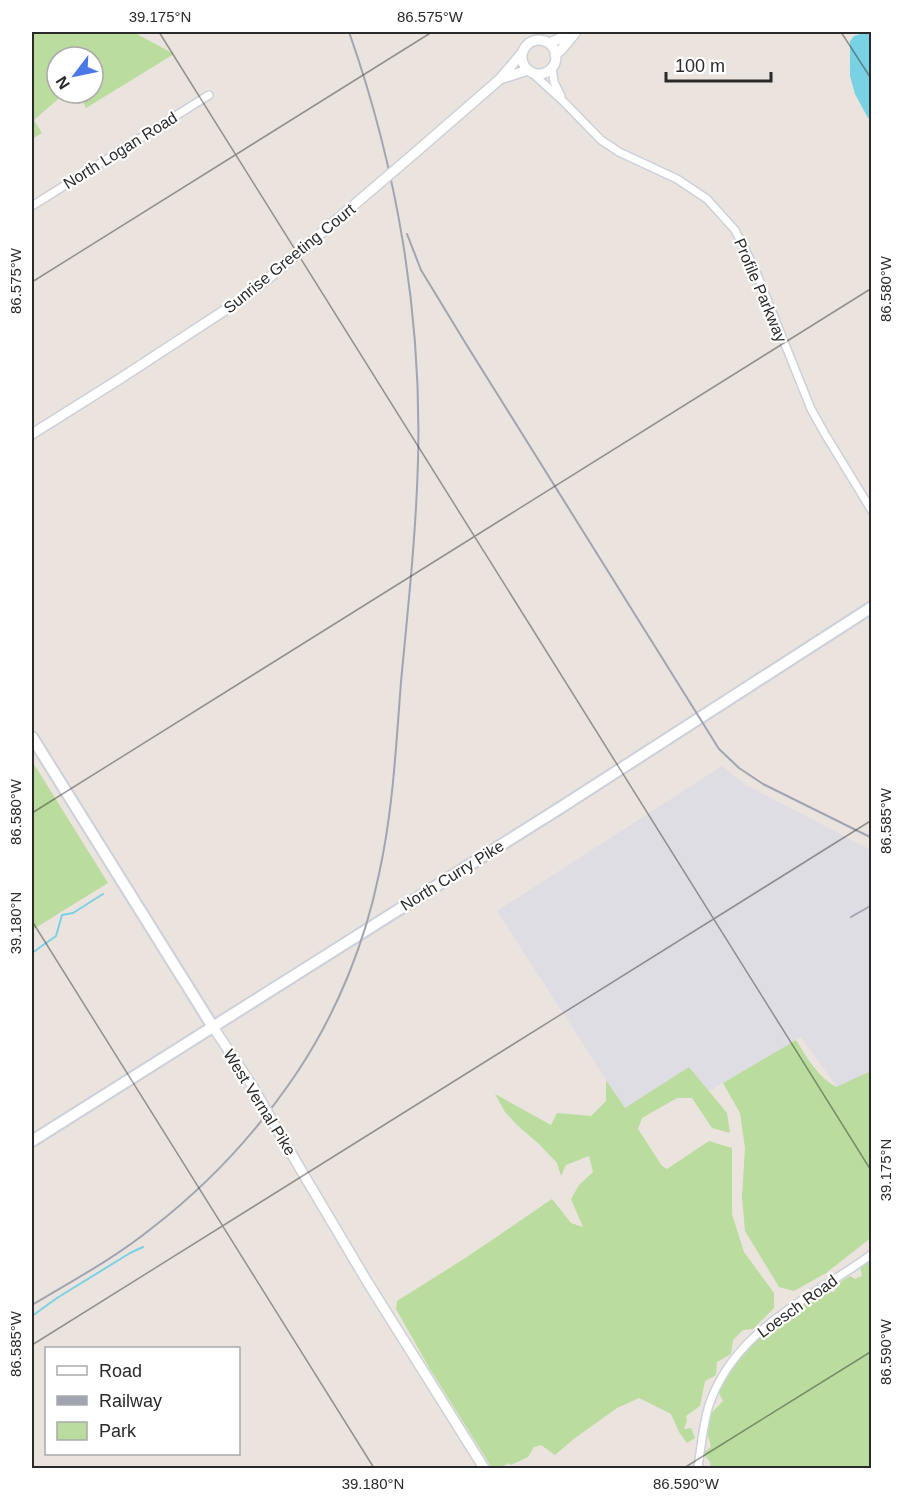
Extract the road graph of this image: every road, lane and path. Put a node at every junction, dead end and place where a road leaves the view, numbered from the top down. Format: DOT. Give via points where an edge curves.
graph roads {
  1 [pos="566,32"];
  2 [pos="576,32"];
  3 [pos="549,43"];
  4 [pos="522,53"];
  5 [pos="555,55"];
  6 [pos="552,68"];
  7 [pos="530,71"];
  8 [pos="500,80"];
  9 [pos="209,94"];
  10 [pos="564,102"];
  11 [pos="32,206"];
  12 [pos="32,434"];
  13 [pos="872,511"];
  14 [pos="872,607"];
  15 [pos="32,737"];
  16 [pos="213,1027"];
  17 [pos="32,1141"];
  18 [pos="872,1254"];
  19 [pos="484,1468"];
  20 [pos="698,1468"];
  1 -- 3 [label="street"];
  2 -- 5 [label="street"];
  3 -- 4 [label="street" via="533,41"];
  3 -- 5 [label="street"];
  4 -- 7 [label="street" via="523,64"];
  4 -- 8 [label="street, Sunrise Greeting Court"];
  5 -- 6 [label="street"];
  6 -- 7 [label="street" via="542,74"];
  6 -- 10 [label="street, Profile Parkway"];
  7 -- 8 [label="street, Sunrise Greeting Court"];
  7 -- 10 [label="street, Profile Parkway"];
  8 -- 12 [label="street, Sunrise Greeting Court, bridge" via="239,301"];
  9 -- 11 [label="street, North Logan Road"];
  10 -- 13 [label="street, Profile Parkway" via="601,140 706,199 735,230 746,248 811,409"];
  14 -- 16 [label="main road, North Curry Pike"];
  15 -- 16 [label="main road, West Vernal Pike"];
  16 -- 17 [label="main road, North Curry Pike"];
  16 -- 19 [label="street, West Vernal Pike, bridge"];
  18 -- 20 [label="street, Loesch Road" via="760,1330 742,1347 719,1382 708,1408"];
}
